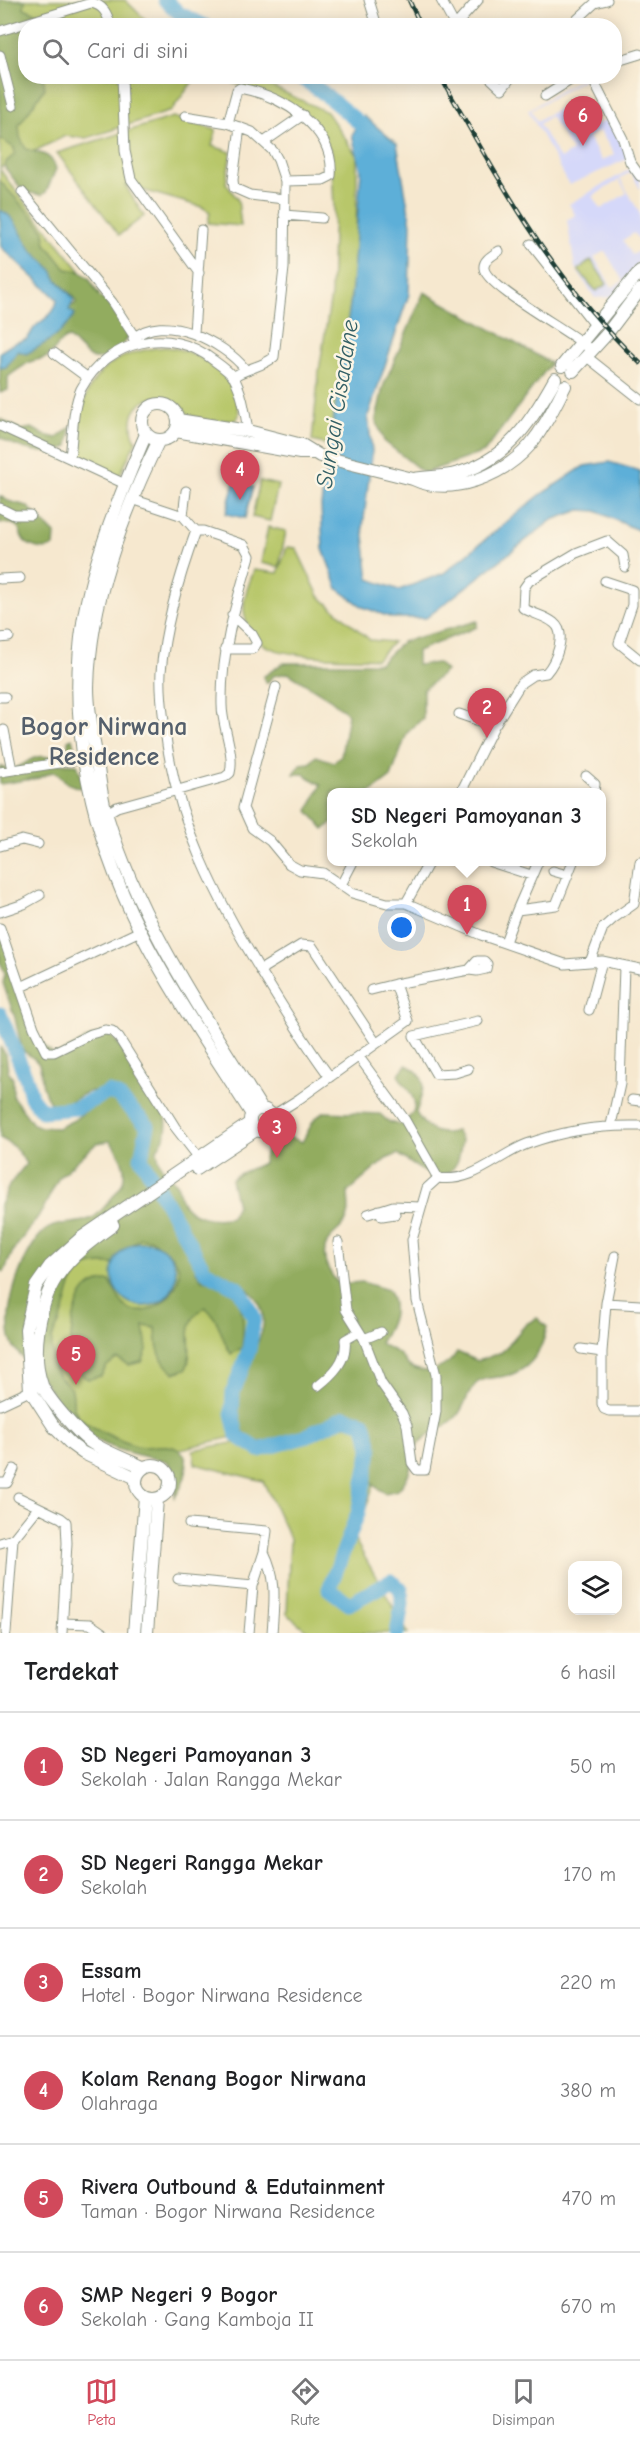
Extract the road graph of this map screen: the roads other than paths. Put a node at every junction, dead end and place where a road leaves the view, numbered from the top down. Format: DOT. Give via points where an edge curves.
graph roads {
  1 [pos="369,0"];
  2 [pos="441,0"];
  3 [pos="478,0"];
  4 [pos="607,0"];
  5 [pos="594,2"];
  6 [pos="80,3"];
  7 [pos="37,18"];
  8 [pos="108,18"];
  9 [pos="375,18"];
  10 [pos="451,18"];
  11 [pos="462,18"];
  12 [pos="578,18"];
  13 [pos="18,25"];
  14 [pos="0,31"];
  15 [pos="640,54"];
  16 [pos="0,55"];
  17 [pos="622,60"];
  18 [pos="122,84"];
  19 [pos="564,84"];
  20 [pos="595,84"];
  21 [pos="545,96"];
  22 [pos="13,106"];
  23 [pos="303,115"];
  24 [pos="185,116"];
  25 [pos="228,123"];
  26 [pos="240,127"];
  27 [pos="264,142"];
  28 [pos="640,176"];
  29 [pos="285,182"];
  30 [pos="22,192"];
  31 [pos="284,199"];
  32 [pos="284,215"];
  33 [pos="322,218"];
  34 [pos="201,230"];
  35 [pos="531,244"];
  36 [pos="499,251"];
  37 [pos="640,271"];
  38 [pos="199,273"];
  39 [pos="640,290"];
  40 [pos="595,325"];
  41 [pos="195,333"];
  42 [pos="137,339"];
  43 [pos="582,343"];
  44 [pos="54,353"];
  45 [pos="589,354"];
  46 [pos="568,368"];
  47 [pos="245,369"];
  48 [pos="233,377"];
  49 [pos="88,378"];
  50 [pos="560,383"];
  51 [pos="640,399"];
  52 [pos="177,425"];
  53 [pos="0,426"];
  54 [pos="248,431"];
  55 [pos="146,434"];
  56 [pos="159,440"];
  57 [pos="317,454"];
  58 [pos="70,457"];
  59 [pos="124,484"];
  60 [pos="186,491"];
  61 [pos="132,499"];
  62 [pos="2,512"];
  63 [pos="30,514"];
  64 [pos="183,516"];
  65 [pos="196,531"];
  66 [pos="625,567"];
  67 [pos="20,578"];
  68 [pos="0,579"];
  69 [pos="605,581"];
  70 [pos="232,615"];
  71 [pos="89,623"];
  72 [pos="225,649"];
  73 [pos="640,660"];
  74 [pos="276,687"];
  75 [pos="459,714"];
  76 [pos="494,726"];
  77 [pos="4,730"];
  78 [pos="85,759"];
  79 [pos="12,770"];
  80 [pos="0,772"];
  81 [pos="586,776"];
  82 [pos="463,788"];
  83 [pos="594,788"];
  84 [pos="175,790"];
  85 [pos="101,816"];
  86 [pos="38,844"];
  87 [pos="0,846"];
  88 [pos="640,861"];
  89 [pos="350,866"];
  90 [pos="426,866"];
  91 [pos="505,866"];
  92 [pos="536,866"];
  93 [pos="571,866"];
  94 [pos="553,871"];
  95 [pos="531,875"];
  96 [pos="567,875"];
  97 [pos="340,885"];
  98 [pos="40,895"];
  99 [pos="406,903"];
  100 [pos="518,910"];
  101 [pos="0,912"];
  102 [pos="0,928"];
  103 [pos="140,931"];
  104 [pos="505,942"];
  105 [pos="590,962"];
  106 [pos="602,962"];
  107 [pos="624,967"];
  108 [pos="640,969"];
  109 [pos="260,970"];
  110 [pos="469,970"];
  111 [pos="395,984"];
  112 [pos="21,987"];
  113 [pos="180,988"];
  114 [pos="371,990"];
  115 [pos="589,1010"];
  116 [pos="408,1021"];
  117 [pos="478,1021"];
  118 [pos="414,1036"];
  119 [pos="376,1043"];
  120 [pos="359,1057"];
  121 [pos="468,1069"];
  122 [pos="330,1077"];
  123 [pos="272,1116"];
  124 [pos="254,1119"];
  125 [pos="610,1125"];
  126 [pos="640,1126"];
  127 [pos="199,1158"];
  128 [pos="438,1178"];
  129 [pos="166,1184"];
  130 [pos="151,1195"];
  131 [pos="421,1208"];
  132 [pos="368,1214"];
  133 [pos="338,1242"];
  134 [pos="615,1257"];
  135 [pos="606,1303"];
  136 [pos="640,1305"];
  137 [pos="381,1332"];
  138 [pos="361,1335"];
  139 [pos="581,1349"];
  140 [pos="602,1352"];
  141 [pos="42,1386"];
  142 [pos="318,1386"];
  143 [pos="30,1390"];
  144 [pos="0,1405"];
  145 [pos="640,1411"];
  146 [pos="143,1467"];
  147 [pos="14,1469"];
  148 [pos="136,1478"];
  149 [pos="0,1483"];
  150 [pos="18,1497"];
  151 [pos="151,1498"];
  152 [pos="38,1508"];
  153 [pos="189,1524"];
  154 [pos="13,1539"];
  155 [pos="0,1543"];
  156 [pos="264,1552"];
  157 [pos="178,1579"];
  158 [pos="253,1586"];
  159 [pos="63,1628"];
  160 [pos="6,1633"];
  161 [pos="103,1633"];
  162 [pos="134,1633"];
  163 [pos="147,1633"];
  164 [pos="249,1633"];
  165 [pos="272,1633"];
  1 -- 9 [label="street"];
  2 -- 10 [label="street"];
  3 -- 11 [label="street"];
  4 -- 5 [label="street"];
  5 -- 12 [label="street"];
  6 -- 7 [label="street"];
  6 -- 8 [label="street" via="99,4"];
  13 -- 14 [label="street"];
  15 -- 17 [label="street"];
  16 -- 22 [label="street"];
  18 -- 38 [label="street" via="125,151 131,179"];
  19 -- 21 [label="street"];
  20 -- 28 [label="street"];
  23 -- 25 [label="street" via="267,96 240,88"];
  23 -- 27 [label="street"];
  23 -- 29 [label="street" via="327,148 331,176"];
  24 -- 25 [label="street"];
  25 -- 26 [label="street"];
  26 -- 27 [label="street"];
  26 -- 31 [label="street" via="234,188 250,195"];
  27 -- 29 [label="street" via="278,160"];
  29 -- 31 [label="street"];
  30 -- 42 [label="street" via="108,296"];
  31 -- 32 [label="street"];
  32 -- 33 [label="street"];
  32 -- 47 [label="street" via="284,268 274,357"];
  34 -- 38 [label="street"];
  35 -- 40 [label="street"];
  36 -- 43 [label="street" via="485,262 488,276"];
  37 -- 40 [label="street"];
  38 -- 41 [label="street"];
  39 -- 45 [label="street"];
  40 -- 43 [label="street"];
  41 -- 42 [label="street" via="153,329"];
  41 -- 47 [label="street" via="237,358"];
  42 -- 48 [label="street" via="178,342 209,356"];
  42 -- 49 [label="street"];
  43 -- 45 [label="street"];
  43 -- 46 [label="street"];
  44 -- 49 [label="street"];
  45 -- 46 [label="street"];
  45 -- 51 [label="street"];
  46 -- 50 [label="street" via="555,372"];
  46 -- 50 [label="street" via="573,380"];
  47 -- 48 [label="street"];
  48 -- 54 [label="street" via="244,404"];
  49 -- 58 [label="street" via="78,398"];
  50 -- 57 [label="street" via="546,423 529,446 504,466 456,485 425,484"];
  52 -- 54 [label="street"];
  52 -- 55 [label="street" via="171,408 152,405 143,415 142,428"];
  52 -- 56 [label="street" via="168,438"];
  52 -- 57 [label="street"];
  53 -- 58 [label="street"];
  54 -- 57 [label="street" via="302,444"];
  55 -- 56 [label="street"];
  55 -- 59 [label="street"];
  56 -- 61 [label="street"];
  58 -- 59 [label="street"];
  59 -- 71 [label="street" via="104,543"];
  60 -- 64 [label="street"];
  61 -- 64 [label="street"];
  61 -- 71 [label="street"];
  62 -- 63 [label="street"];
  64 -- 65 [label="street"];
  65 -- 70 [label="street" via="235,541 248,550 250,556"];
  65 -- 84 [label="street" via="169,618 161,674 166,741"];
  66 -- 76 [label="street" via="623,555 607,541 576,553 529,581 524,588 522,607 557,626 560,633 556,657 546,673 521,683"];
  67 -- 68 [label="street"];
  69 -- 73 [label="street" via="632,590 632,604 619,643"];
  70 -- 72 [label="street"];
  70 -- 72 [label="street" via="257,643 253,649"];
  71 -- 78 [label="street" via="77,693"];
  71 -- 85 [label="street" via="88,687"];
  72 -- 84 [label="street" via="222,711 230,773"];
  74 -- 97 [label="street" via="245,796 245,819 295,868 323,873"];
  75 -- 76 [label="street"];
  76 -- 82 [label="street"];
  77 -- 79 [label="street"];
  78 -- 79 [label="street"];
  78 -- 85 [label="street"];
  79 -- 80 [label="street"];
  81 -- 83 [label="street"];
  84 -- 85 [label="street" via="117,807"];
  84 -- 109 [label="street" via="217,895"];
  85 -- 103 [label="street" via="115,874"];
  85 -- 113 [label="street"];
  86 -- 87 [label="street" via="21,840"];
  88 -- 105 [label="street" via="634,904 603,928"];
  89 -- 97 [label="street"];
  90 -- 99 [label="street"];
  91 -- 95 [label="street"];
  92 -- 95 [label="street"];
  93 -- 96 [label="street"];
  94 -- 96 [label="street"];
  95 -- 100 [label="street"];
  96 -- 100 [label="street" via="556,905"];
  97 -- 99 [label="street" via="371,899"];
  98 -- 101 [label="street"];
  99 -- 104 [label="street"];
  100 -- 104 [label="street"];
  102 -- 112 [label="street"];
  103 -- 112 [label="street"];
  103 -- 113 [label="street"];
  104 -- 105 [label="street" via="565,964"];
  105 -- 106 [label="street"];
  106 -- 107 [label="street"];
  106 -- 115 [label="street"];
  107 -- 108 [label="street"];
  107 -- 125 [label="street" via="620,1084"];
  109 -- 119 [label="street" via="300,945 312,946"];
  109 -- 122 [label="street"];
  110 -- 111 [label="street"];
  111 -- 114 [label="street"];
  111 -- 116 [label="street"];
  112 -- 127 [label="street" via="46,1052 105,1030 120,1038"];
  113 -- 124 [label="street"];
  116 -- 118 [label="street"];
  116 -- 119 [label="street"];
  117 -- 118 [label="street"];
  118 -- 121 [label="street" via="436,1074"];
  119 -- 120 [label="street"];
  120 -- 122 [label="street"];
  120 -- 128 [label="street" via="405,1120"];
  122 -- 123 [label="street"];
  123 -- 124 [label="street" via="267,1110"];
  123 -- 124 [label="street" via="267,1130"];
  124 -- 127 [label="street"];
  124 -- 129 [label="street"];
  125 -- 126 [label="street"];
  125 -- 128 [label="street" via="529,1143 471,1175 450,1180"];
  127 -- 129 [label="street"];
  128 -- 131 [label="street" via="427,1188"];
  129 -- 130 [label="street"];
  130 -- 141 [label="street" via="70,1260 56,1277 38,1336"];
  130 -- 143 [label="street" via="72,1245 36,1286 26,1329"];
  131 -- 132 [label="street" via="393,1206"];
  131 -- 138 [label="street" via="412,1240 414,1278 436,1376 436,1412 425,1470 418,1470 412,1463 404,1419 381,1383"];
  133 -- 138 [label="street" via="346,1310"];
  134 -- 135 [label="street"];
  135 -- 136 [label="street"];
  135 -- 140 [label="street"];
  137 -- 138 [label="street"];
  138 -- 142 [label="street" via="345,1340 346,1351 335,1371"];
  139 -- 140 [label="street"];
  140 -- 145 [label="street" via="604,1409 618,1413"];
  141 -- 143 [label="street"];
  141 -- 146 [label="street" via="83,1436"];
  143 -- 144 [label="street"];
  143 -- 148 [label="street" via="54,1427 72,1445"];
  146 -- 148 [label="street"];
  146 -- 151 [label="street" via="159,1466 170,1478 162,1497"];
  147 -- 149 [label="street" via="7,1483"];
  148 -- 151 [label="street" via="138,1491"];
  150 -- 152 [label="street"];
  151 -- 162 [label="street"];
  151 -- 163 [label="street"];
  152 -- 154 [label="street"];
  152 -- 159 [label="street" via="61,1518 67,1529"];
  153 -- 156 [label="street" via="267,1531"];
  154 -- 155 [label="street"];
  154 -- 160 [label="street"];
  156 -- 158 [label="street"];
  156 -- 165 [label="street" via="275,1581"];
  157 -- 158 [label="street"];
  158 -- 164 [label="street"];
  159 -- 161 [label="street" via="90,1624"];
}
